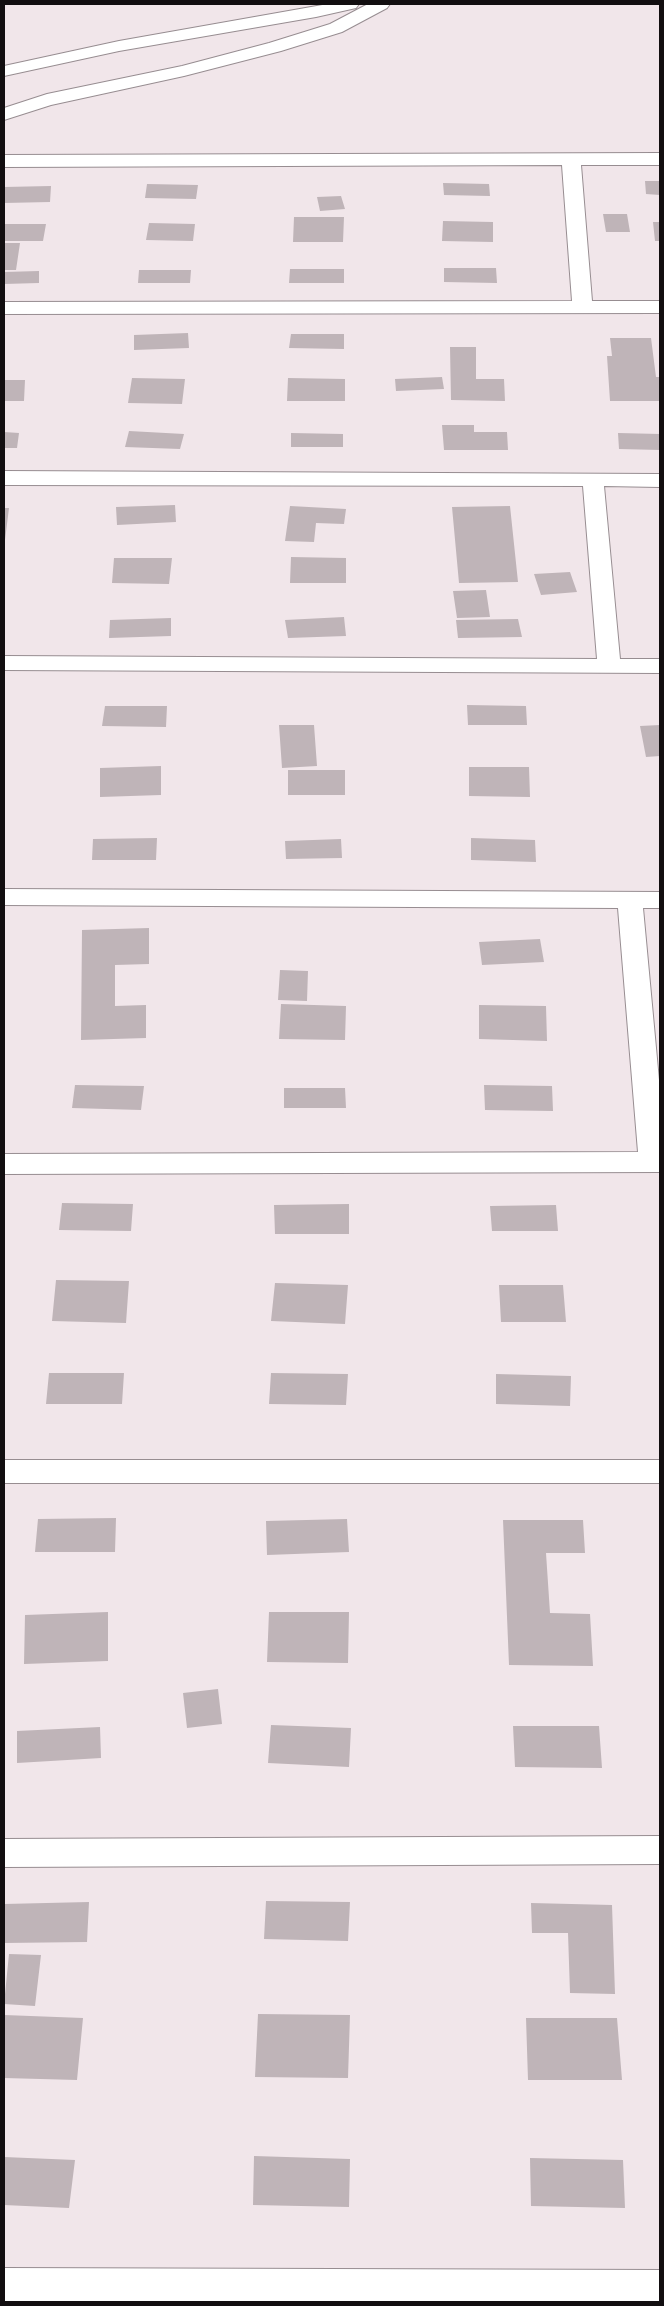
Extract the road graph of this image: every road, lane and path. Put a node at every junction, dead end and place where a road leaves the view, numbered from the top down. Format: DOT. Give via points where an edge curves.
graph roads {
  1 [pos="350,4"];
  2 [pos="381,4"];
  3 [pos="4,71"];
  4 [pos="4,114"];
  5 [pos="571,159"];
  6 [pos="660,159"];
  7 [pos="4,162"];
  8 [pos="582,306"];
  9 [pos="660,307"];
  10 [pos="4,308"];
  11 [pos="4,478"];
  12 [pos="593,480"];
  13 [pos="660,480"];
  14 [pos="4,662"];
  15 [pos="609,666"];
  16 [pos="660,666"];
  17 [pos="4,897"];
  18 [pos="630,900"];
  19 [pos="660,900"];
  20 [pos="657,1162"];
  21 [pos="4,1164"];
  22 [pos="4,1471"];
  23 [pos="660,1472"];
  24 [pos="660,1850"];
  25 [pos="4,1853"];
  26 [pos="4,2285"];
  27 [pos="660,2288"];
  1 -- 3 [label="street" via="119,46"];
  2 -- 4 [label="street" via="336,28 275,47 184,71 47,100"];
  5 -- 6 [label="street"];
  5 -- 7 [label="street"];
  5 -- 8 [label="street"];
  8 -- 9 [label="street"];
  8 -- 10 [label="street"];
  11 -- 12 [label="street"];
  12 -- 13 [label="street"];
  12 -- 15 [label="street"];
  14 -- 15 [label="street"];
  15 -- 16 [label="street"];
  17 -- 18 [label="street"];
  18 -- 19 [label="street"];
  18 -- 20 [label="street"];
  20 -- 21 [label="street"];
  22 -- 23 [label="street"];
  24 -- 25 [label="street"];
  26 -- 27 [label="street"];
}
